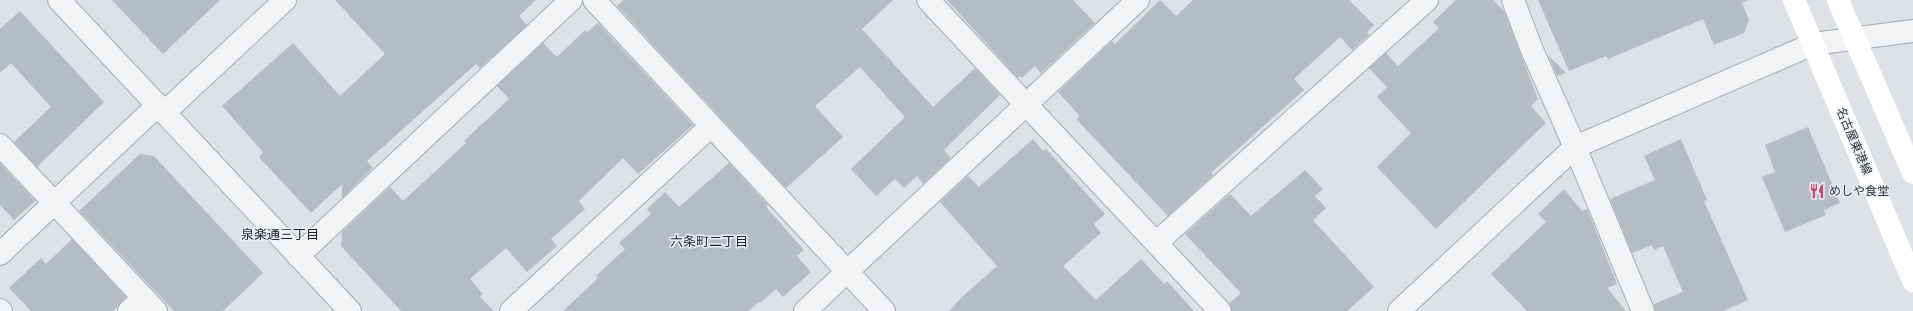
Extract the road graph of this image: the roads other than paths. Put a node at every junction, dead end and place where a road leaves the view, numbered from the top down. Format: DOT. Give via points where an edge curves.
graph roads {
  1 [pos="59,0"];
  2 [pos="285,0"];
  3 [pos="571,0"];
  4 [pos="594,0"];
  5 [pos="928,0"];
  6 [pos="1138,0"];
  7 [pos="1427,0"];
  8 [pos="1512,0"];
  9 [pos="1794,0"];
  10 [pos="1838,0"];
  11 [pos="1913,31"];
  12 [pos="1856,38"];
  13 [pos="1813,44"];
  14 [pos="1026,104"];
  15 [pos="161,109"];
  16 [pos="711,126"];
  17 [pos="0,146"];
  18 [pos="1575,147"];
  19 [pos="1913,173"];
  20 [pos="54,204"];
  21 [pos="1156,243"];
  22 [pos="0,254"];
  23 [pos="298,256"];
  24 [pos="847,272"];
  25 [pos="1913,281"];
  26 [pos="143,307"];
  27 [pos="350,311"];
  28 [pos="511,311"];
  29 [pos="805,311"];
  30 [pos="884,311"];
  31 [pos="1220,311"];
  32 [pos="1399,311"];
  33 [pos="1644,311"];
  1 -- 15 [label="street"];
  2 -- 15 [label="street"];
  3 -- 23 [label="street"];
  4 -- 16 [label="street"];
  5 -- 14 [label="street"];
  6 -- 14 [label="street"];
  7 -- 21 [label="street"];
  8 -- 18 [label="street"];
  9 -- 13 [label="main road, 名古屋東港線"];
  10 -- 12 [label="main road"];
  11 -- 12 [label="street"];
  12 -- 13 [label="street"];
  12 -- 19 [label="main road"];
  13 -- 18 [label="street"];
  13 -- 25 [label="main road, 名古屋東港線"];
  14 -- 21 [label="street"];
  14 -- 24 [label="street"];
  15 -- 20 [label="street"];
  15 -- 23 [label="street"];
  16 -- 24 [label="street"];
  16 -- 28 [label="street"];
  17 -- 20 [label="street"];
  18 -- 32 [label="street"];
  18 -- 33 [label="street"];
  20 -- 22 [label="street"];
  20 -- 26 [label="street"];
  21 -- 31 [label="street"];
  23 -- 27 [label="street"];
  24 -- 29 [label="street"];
  24 -- 30 [label="street"];
}
